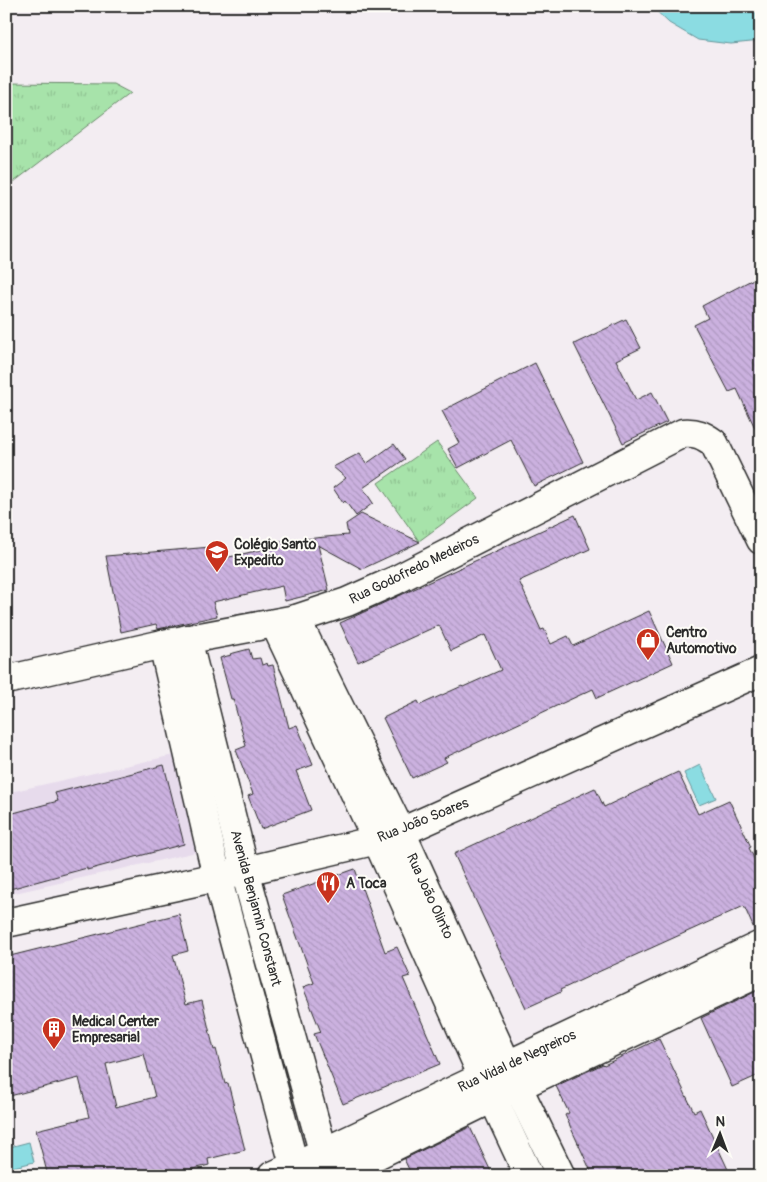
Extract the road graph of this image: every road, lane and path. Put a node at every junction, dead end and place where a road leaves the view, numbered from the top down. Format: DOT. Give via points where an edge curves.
graph roads {
  1 [pos="761,540"];
  2 [pos="286,621"];
  3 [pos="175,642"];
  4 [pos="761,671"];
  5 [pos="6,680"];
  6 [pos="389,836"];
  7 [pos="245,871"];
  8 [pos="217,877"];
  9 [pos="6,923"];
  10 [pos="761,945"];
  11 [pos="761,972"];
  12 [pos="513,1076"];
  13 [pos="488,1088"];
  14 [pos="329,1168"];
  15 [pos="288,1172"];
  16 [pos="529,1176"];
  17 [pos="560,1176"];
  1 -- 2 [label="street, Rua Godofredo Medeiros" via="714,443 694,432 683,433 394,581 347,602"];
  2 -- 3 [label="street, Rua Godofredo Medeiros"];
  2 -- 6 [label="street, Rua João Olinto"];
  3 -- 5 [label="street, Rua Godofredo Medeiros"];
  3 -- 7 [label="street, Avenida Benjamin Constant"];
  3 -- 8 [label="street, Avenida Benjamin Constant"];
  4 -- 6 [label="street, Rua João Soares"];
  6 -- 7 [label="street, Rua João Soares"];
  6 -- 12 [label="street, Rua João Olinto"];
  6 -- 13 [label="street, Rua João Olinto"];
  7 -- 8 [label="street, Rua João Soares"];
  7 -- 14 [label="street, Avenida Benjamin Constant"];
  8 -- 9 [label="street, Rua João Soares"];
  8 -- 15 [label="street, Avenida Benjamin Constant"];
  10 -- 12 [label="street, Rua Vidal de Negreiros"];
  11 -- 12 [label="street, Rua Vidal de Negreiros"];
  12 -- 13 [label="street, Rua Vidal de Negreiros"];
  12 -- 17 [label="street, Rua João Olinto"];
  13 -- 14 [label="street, Rua Vidal de Negreiros"];
  13 -- 16 [label="street, Rua João Olinto"];
  14 -- 15 [label="street, Rua Vidal de Negreiros"];
}
